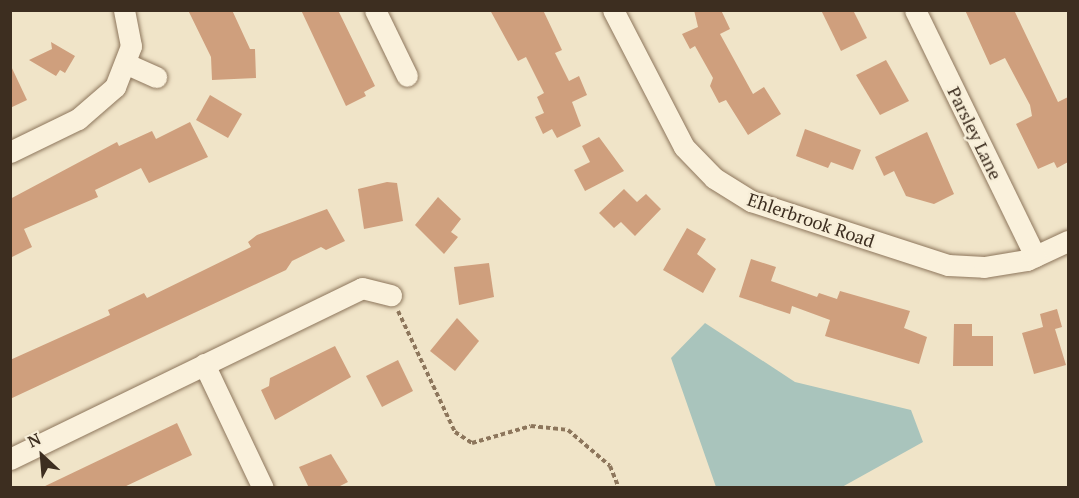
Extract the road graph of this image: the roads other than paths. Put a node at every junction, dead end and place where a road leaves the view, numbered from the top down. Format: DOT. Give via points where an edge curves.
graph roads {
  1 [pos="124,10"];
  2 [pos="375,10"];
  3 [pos="613,10"];
  4 [pos="915,10"];
  5 [pos="127,64"];
  6 [pos="156,76"];
  7 [pos="407,76"];
  8 [pos="10,152"];
  9 [pos="1068,241"];
  10 [pos="1035,256"];
  11 [pos="391,295"];
  12 [pos="204,364"];
  13 [pos="10,459"];
  14 [pos="263,488"];
  1 -- 5 [label="street" via="132,33"];
  2 -- 7 [label="street"];
  3 -- 10 [label="street, Ehlerbrook Road" via="673,132 695,160 728,188 751,201 948,265 984,267"];
  4 -- 10 [label="street, Parsley Lane"];
  5 -- 6 [label="street"];
  5 -- 8 [label="street" via="115,87 78,119"];
  9 -- 10 [label="street, Ehlerbrook Road"];
  11 -- 12 [label="street" via="362,288"];
  12 -- 13 [label="street"];
  12 -- 14 [label="street"];
}
